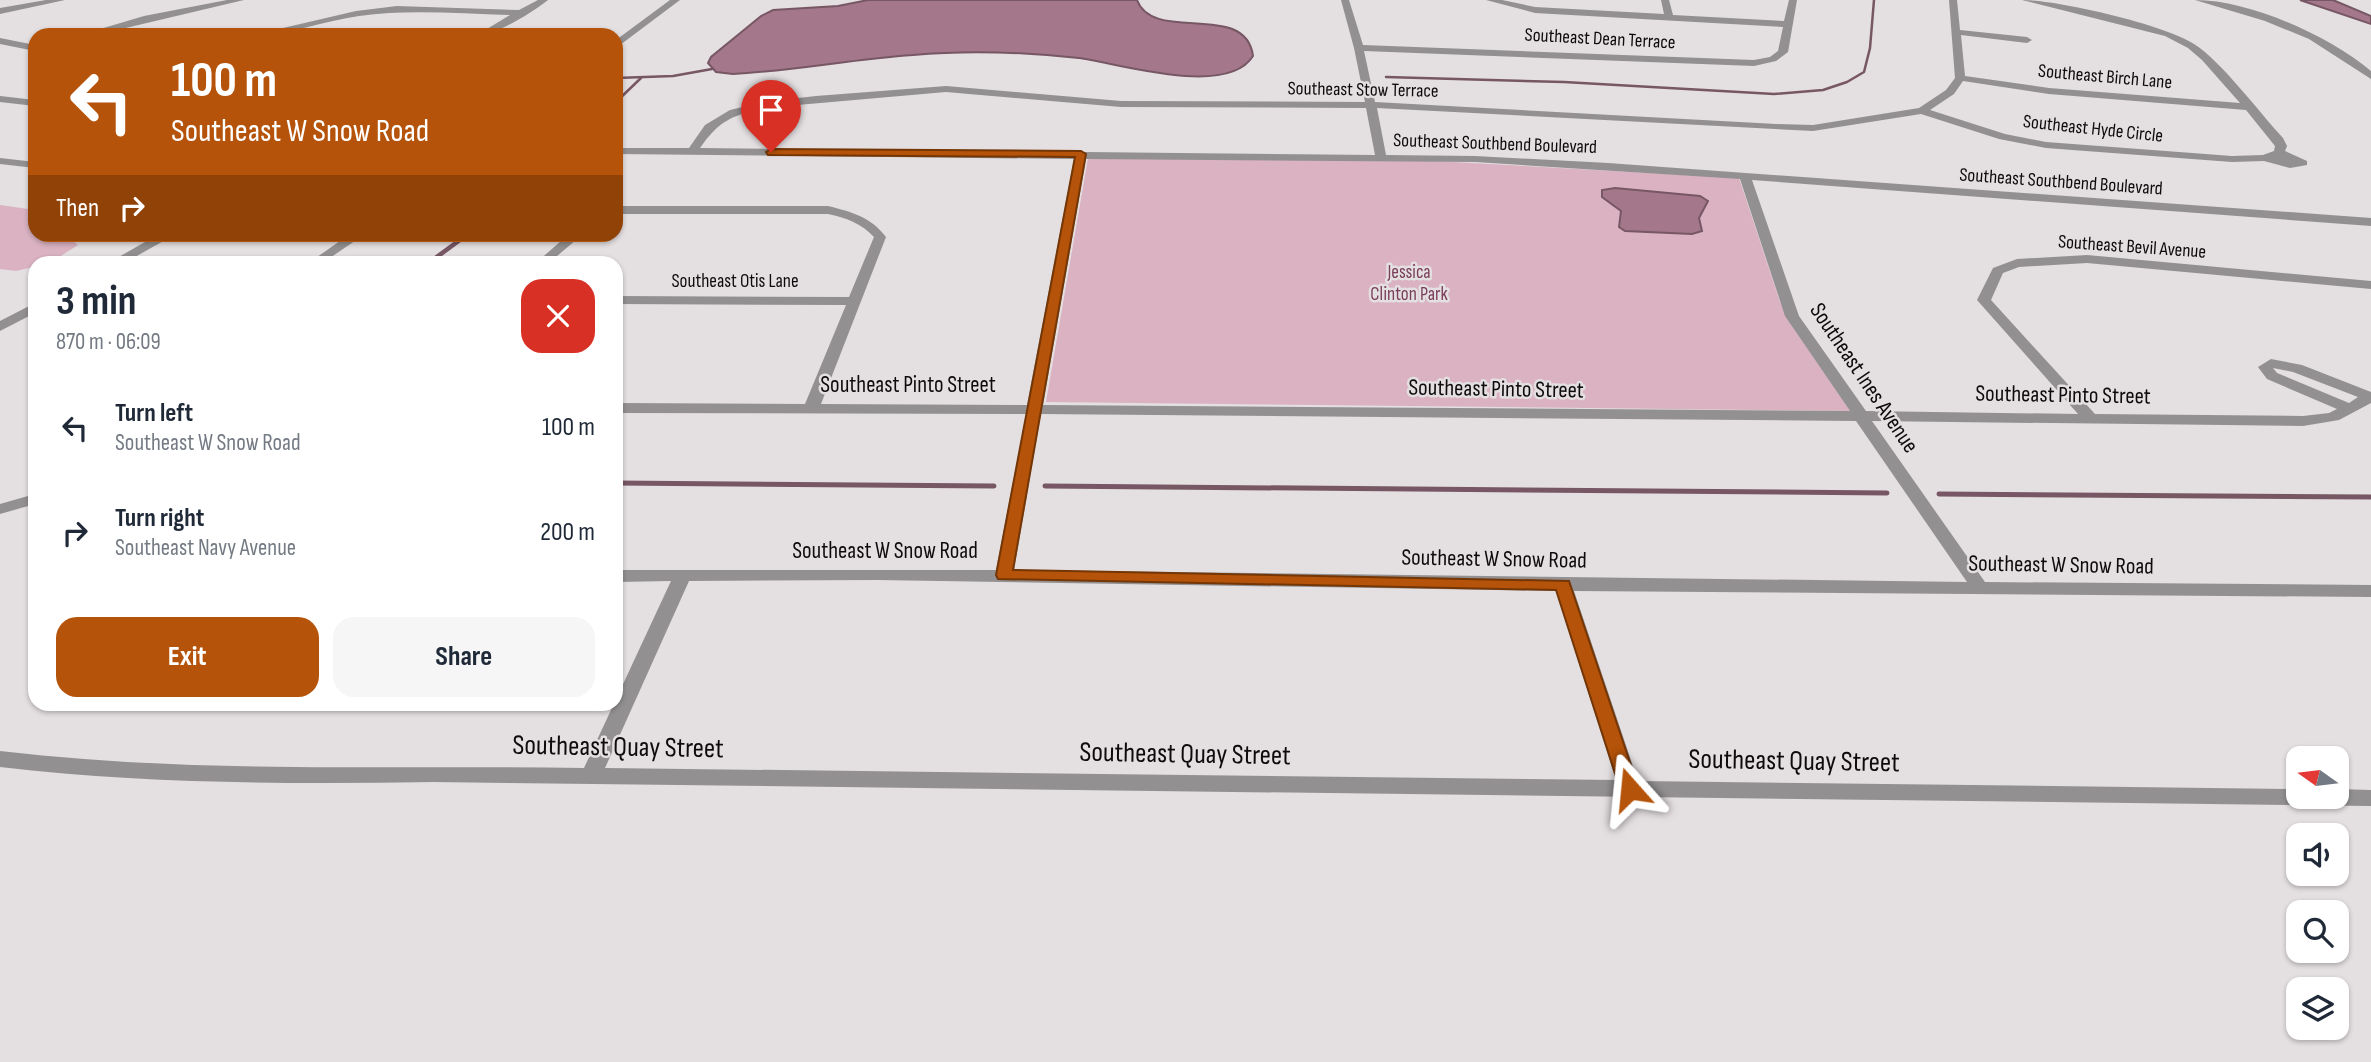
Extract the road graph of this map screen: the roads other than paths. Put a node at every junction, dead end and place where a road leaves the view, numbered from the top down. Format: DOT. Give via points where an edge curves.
graph roads {
  1 [pos="61,0"];
  2 [pos="240,0"];
  3 [pos="544,0"];
  4 [pos="676,0"];
  5 [pos="1345,0"];
  6 [pos="1490,0"];
  7 [pos="1665,0"];
  8 [pos="1793,0"];
  9 [pos="1953,0"];
  10 [pos="2026,0"];
  11 [pos="2199,0"];
  12 [pos="0,11"];
  13 [pos="524,13"];
  14 [pos="1670,17"];
  15 [pos="1787,24"];
  16 [pos="111,28"];
  17 [pos="291,28"];
  18 [pos="495,28"];
  19 [pos="1955,32"];
  20 [pos="623,40"];
  21 [pos="2028,40"];
  22 [pos="0,41"];
  23 [pos="28,47"];
  24 [pos="1359,48"];
  25 [pos="2371,76"];
  26 [pos="1960,78"];
  27 [pos="0,99"];
  28 [pos="28,102"];
  29 [pos="1370,106"];
  30 [pos="2247,107"];
  31 [pos="1922,111"];
  32 [pos="623,151"];
  33 [pos="692,152"];
  34 [pos="2279,153"];
  35 [pos="1081,154"];
  36 [pos="1381,156"];
  37 [pos="2264,158"];
  38 [pos="0,161"];
  39 [pos="28,164"];
  40 [pos="1745,176"];
  41 [pos="623,210"];
  42 [pos="2371,222"];
  43 [pos="155,242"];
  44 [pos="347,242"];
  45 [pos="567,242"];
  46 [pos="128,256"];
  47 [pos="325,256"];
  48 [pos="550,256"];
  49 [pos="2371,285"];
  50 [pos="623,300"];
  51 [pos="855,300"];
  52 [pos="28,311"];
  53 [pos="0,327"];
  54 [pos="2371,397"];
  55 [pos="811,407"];
  56 [pos="623,408"];
  57 [pos="1034,409"];
  58 [pos="2351,410"];
  59 [pos="1862,415"];
  60 [pos="2089,417"];
  61 [pos="28,501"];
  62 [pos="0,509"];
  63 [pos="1004,575"];
  64 [pos="623,576"];
  65 [pos="682,577"];
  66 [pos="1563,585"];
  67 [pos="1980,588"];
  68 [pos="2371,591"];
  69 [pos="623,705"];
  70 [pos="620,711"];
  71 [pos="0,759"];
  72 [pos="590,776"];
  73 [pos="1630,789"];
  74 [pos="2371,798"];
  1 -- 12 [label="street"];
  2 -- 16 [label="street"];
  3 -- 13 [label="street"];
  4 -- 20 [label="street"];
  5 -- 24 [label="street"];
  6 -- 14 [label="street" via="1535,10"];
  7 -- 14 [label="street"];
  8 -- 15 [label="street, Southeast Dean Terrace"];
  9 -- 19 [label="street"];
  10 -- 30 [label="street, Southeast Hyde Circle" via="2168,34 2205,58"];
  11 -- 25 [label="street" via="2262,16 2325,41"];
  13 -- 17 [label="street" via="397,9"];
  13 -- 18 [label="street"];
  14 -- 15 [label="street"];
  15 -- 24 [label="street, Southeast Dean Terrace" via="1783,52 1754,63"];
  19 -- 21 [label="street"];
  19 -- 26 [label="street"];
  22 -- 23 [label="street"];
  24 -- 29 [label="street"];
  26 -- 30 [label="street, Southeast Birch Lane" via="2060,92"];
  26 -- 31 [label="street, Southeast Stow Terrace" via="1950,92"];
  27 -- 28 [label="street"];
  29 -- 31 [label="street, Southeast Stow Terrace" via="1813,128"];
  29 -- 33 [label="street, Southeast Stow Terrace" via="1121,104 946,89 894,92 763,105 730,113 709,127"];
  29 -- 36 [label="street"];
  30 -- 34 [label="street, Southeast Hyde Circle" via="2278,139"];
  31 -- 37 [label="street, Southeast Hyde Circle" via="2003,137 2046,145"];
  32 -- 33 [label="street, Southeast Southbend Boulevard"];
  33 -- 35 [label="street, Southeast Southbend Boulevard"];
  34 -- 37 [label="street, Southeast Hyde Circle"];
  34 -- 37 [label="street, Southeast Hyde Circle" via="2303,163 2290,165"];
  35 -- 36 [label="street, Southeast Southbend Boulevard"];
  35 -- 57 [label="street"];
  36 -- 40 [label="street, Southeast Southbend Boulevard"];
  38 -- 39 [label="street"];
  40 -- 42 [label="street, Southeast Southbend Boulevard"];
  40 -- 59 [label="street, Southeast Ines Avenue" via="1792,316"];
  41 -- 51 [label="street" via="828,210 852,215 870,223 880,237"];
  43 -- 46 [label="street"];
  44 -- 47 [label="street"];
  45 -- 48 [label="street"];
  49 -- 60 [label="street, Southeast Bevil Avenue" via="2087,259 2017,263 1998,271 1984,300"];
  50 -- 51 [label="street, Southeast Otis Lane"];
  51 -- 55 [label="street"];
  52 -- 53 [label="street"];
  54 -- 58 [label="street, Southeast Pinto Street"];
  54 -- 58 [label="street" via="2289,365 2265,367 2272,376"];
  55 -- 56 [label="street, Southeast Pinto Street"];
  55 -- 57 [label="street, Southeast Pinto Street"];
  57 -- 59 [label="street, Southeast Pinto Street"];
  57 -- 63 [label="street"];
  58 -- 60 [label="street, Southeast Pinto Street" via="2303,421"];
  59 -- 60 [label="street, Southeast Pinto Street"];
  59 -- 67 [label="street, Southeast Ines Avenue"];
  61 -- 62 [label="street"];
  63 -- 65 [label="street, Southeast W Snow Road"];
  63 -- 66 [label="street, Southeast W Snow Road"];
  64 -- 65 [label="street, Southeast W Snow Road"];
  65 -- 69 [label="street"];
  66 -- 67 [label="street, Southeast W Snow Road"];
  66 -- 73 [label="street"];
  67 -- 68 [label="street, Southeast W Snow Road"];
  70 -- 72 [label="street"];
  71 -- 72 [label="street, Southeast Quay Street" via="123,772 240,776"];
  72 -- 73 [label="street, Southeast Quay Street"];
  73 -- 74 [label="street, Southeast Quay Street"];
}
